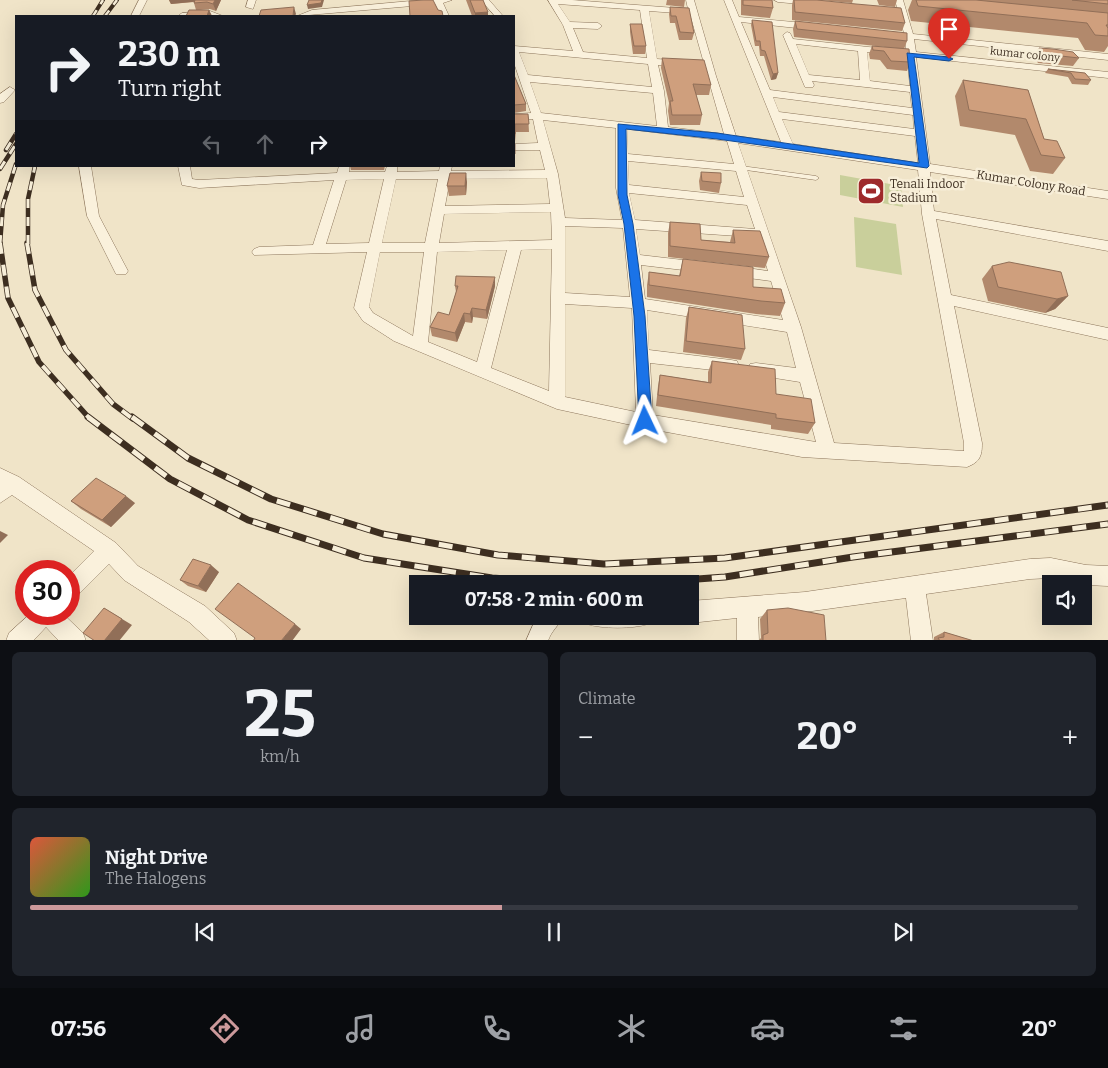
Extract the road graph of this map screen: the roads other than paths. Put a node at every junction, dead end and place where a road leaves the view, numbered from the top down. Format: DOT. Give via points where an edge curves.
graph roads {
  1 [pos="142,0"];
  2 [pos="340,0"];
  3 [pos="442,0"];
  4 [pos="485,0"];
  5 [pos="728,0"];
  6 [pos="778,0"];
  7 [pos="552,1"];
  8 [pos="792,1"];
  9 [pos="404,4"];
  10 [pos="820,4"];
  11 [pos="692,6"];
  12 [pos="901,6"];
  13 [pos="644,9"];
  14 [pos="336,11"];
  15 [pos="136,15"];
  16 [pos="196,15"];
  17 [pos="214,15"];
  18 [pos="305,15"];
  19 [pos="405,15"];
  20 [pos="445,15"];
  21 [pos="498,15"];
  22 [pos="736,19"];
  23 [pos="783,24"];
  24 [pos="567,25"];
  25 [pos="598,26"];
  26 [pos="820,27"];
  27 [pos="890,34"];
  28 [pos="909,36"];
  29 [pos="790,41"];
  30 [pos="862,49"];
  31 [pos="515,50"];
  32 [pos="515,54"];
  33 [pos="579,55"];
  34 [pos="910,55"];
  35 [pos="1108,57"];
  36 [pos="652,62"];
  37 [pos="698,65"];
  38 [pos="520,73"];
  39 [pos="1108,75"];
  40 [pos="806,77"];
  41 [pos="865,84"];
  42 [pos="914,89"];
  43 [pos="10,90"];
  44 [pos="659,91"];
  45 [pos="766,93"];
  46 [pos="0,100"];
  47 [pos="815,100"];
  48 [pos="917,112"];
  49 [pos="775,115"];
  50 [pos="537,116"];
  51 [pos="515,117"];
  52 [pos="621,126"];
  53 [pos="663,130"];
  54 [pos="920,133"];
  55 [pos="732,138"];
  56 [pos="544,146"];
  57 [pos="788,146"];
  58 [pos="515,147"];
  59 [pos="622,157"];
  60 [pos="924,166"];
  61 [pos="85,167"];
  62 [pos="184,167"];
  63 [pos="741,168"];
  64 [pos="445,170"];
  65 [pos="343,171"];
  66 [pos="391,171"];
  67 [pos="552,174"];
  68 [pos="816,178"];
  69 [pos="622,188"];
  70 [pos="1108,195"];
  71 [pos="752,202"];
  72 [pos="438,210"];
  73 [pos="928,214"];
  74 [pos="558,215"];
  75 [pos="628,224"];
  76 [pos="763,234"];
  77 [pos="558,244"];
  78 [pos="515,246"];
  79 [pos="1108,246"];
  80 [pos="373,247"];
  81 [pos="431,248"];
  82 [pos="318,250"];
  83 [pos="259,252"];
  84 [pos="632,260"];
  85 [pos="121,271"];
  86 [pos="777,276"];
  87 [pos="557,298"];
  88 [pos="944,299"];
  89 [pos="638,303"];
  90 [pos="794,327"];
  91 [pos="1108,334"];
  92 [pos="420,344"];
  93 [pos="643,356"];
  94 [pos="482,372"];
  95 [pos="807,376"];
  96 [pos="557,402"];
  97 [pos="645,421"];
  98 [pos="828,452"];
  99 [pos="4,484"];
  100 [pos="109,550"];
  101 [pos="1108,576"];
  102 [pos="80,579"];
  103 [pos="915,586"];
  104 [pos="747,607"];
  105 [pos="699,611"];
  106 [pos="34,625"];
  107 [pos="58,625"];
  108 [pos="543,625"];
  109 [pos="17,640"];
  110 [pos="75,640"];
  111 [pos="226,640"];
  112 [pos="538,640"];
  113 [pos="748,640"];
  114 [pos="922,640"];
  1 -- 15 [label="street"];
  2 -- 14 [label="street"];
  3 -- 9 [label="street"];
  3 -- 20 [label="street"];
  4 -- 21 [label="street"];
  5 -- 22 [label="street"];
  6 -- 8 [label="street"];
  7 -- 13 [label="street"];
  7 -- 24 [label="street"];
  8 -- 10 [label="street"];
  9 -- 14 [label="street"];
  9 -- 19 [label="street"];
  11 -- 13 [label="street"];
  11 -- 37 [label="street"];
  12 -- 28 [label="street"];
  13 -- 36 [label="street"];
  14 -- 18 [label="street"];
  16 -- 17 [label="street"];
  22 -- 23 [label="street"];
  22 -- 45 [label="street"];
  23 -- 26 [label="street"];
  23 -- 29 [label="street"];
  24 -- 25 [label="street"];
  24 -- 33 [label="street"];
  27 -- 28 [label="street"];
  28 -- 34 [label="street"];
  28 -- 35 [label="street"];
  29 -- 30 [label="street, kumar colony"];
  29 -- 40 [label="street"];
  30 -- 34 [label="street, kumar colony"];
  30 -- 41 [label="street"];
  31 -- 33 [label="street"];
  32 -- 38 [label="street"];
  33 -- 36 [label="street"];
  34 -- 39 [label="street, kumar colony"];
  34 -- 42 [label="street"];
  36 -- 37 [label="street"];
  36 -- 44 [label="street"];
  37 -- 55 [label="street"];
  38 -- 44 [label="street"];
  38 -- 50 [label="street"];
  40 -- 41 [label="street"];
  40 -- 47 [label="street"];
  41 -- 42 [label="street"];
  42 -- 48 [label="street"];
  43 -- 46 [label="street"];
  44 -- 53 [label="street"];
  45 -- 47 [label="street"];
  45 -- 49 [label="street"];
  47 -- 48 [label="street"];
  48 -- 54 [label="street"];
  49 -- 54 [label="street"];
  49 -- 57 [label="street"];
  50 -- 51 [label="street, Kumar Colony Road"];
  50 -- 52 [label="street, Kumar Colony Road"];
  50 -- 56 [label="street"];
  52 -- 53 [label="street, Kumar Colony Road"];
  52 -- 59 [label="street"];
  53 -- 55 [label="street, Kumar Colony Road"];
  54 -- 60 [label="street"];
  55 -- 57 [label="street, Kumar Colony Road"];
  55 -- 63 [label="street"];
  56 -- 58 [label="street"];
  56 -- 67 [label="street"];
  57 -- 60 [label="street, Kumar Colony Road"];
  59 -- 63 [label="street"];
  59 -- 69 [label="street"];
  60 -- 70 [label="street, Kumar Colony Road"];
  60 -- 73 [label="street"];
  61 -- 85 [label="street" via="93,216"];
  62 -- 65 [label="street" via="184,180 191,184"];
  63 -- 68 [label="lane"];
  63 -- 71 [label="street"];
  64 -- 66 [label="street"];
  64 -- 67 [label="street"];
  64 -- 72 [label="street"];
  65 -- 66 [label="street"];
  65 -- 82 [label="street"];
  66 -- 80 [label="street"];
  67 -- 74 [label="street"];
  69 -- 71 [label="street"];
  69 -- 75 [label="street"];
  71 -- 76 [label="street"];
  72 -- 74 [label="street"];
  72 -- 81 [label="street"];
  73 -- 79 [label="street"];
  73 -- 88 [label="street"];
  74 -- 75 [label="street"];
  74 -- 77 [label="street"];
  75 -- 76 [label="street"];
  75 -- 84 [label="street"];
  76 -- 86 [label="street"];
  77 -- 78 [label="street"];
  77 -- 87 [label="street"];
  78 -- 81 [label="street"];
  78 -- 94 [label="street"];
  80 -- 81 [label="street"];
  80 -- 82 [label="street"];
  80 -- 92 [label="street" via="361,308 368,317 399,337"];
  81 -- 92 [label="street"];
  82 -- 83 [label="street"];
  84 -- 86 [label="street"];
  84 -- 89 [label="street"];
  86 -- 90 [label="street"];
  87 -- 89 [label="street"];
  87 -- 96 [label="street"];
  88 -- 91 [label="street"];
  88 -- 98 [label="street" via="973,454 958,460"];
  89 -- 90 [label="street"];
  89 -- 93 [label="street"];
  90 -- 95 [label="street"];
  92 -- 94 [label="street"];
  93 -- 95 [label="street"];
  93 -- 97 [label="street"];
  94 -- 96 [label="street"];
  95 -- 98 [label="street"];
  96 -- 97 [label="street"];
  97 -- 98 [label="street"];
  99 -- 100 [label="street"];
  100 -- 102 [label="street"];
  100 -- 111 [label="street" via="131,573 197,614"];
  101 -- 103 [label="street" via="1050,568"];
  103 -- 104 [label="street"];
  103 -- 114 [label="street"];
  104 -- 105 [label="street"];
  104 -- 113 [label="street"];
  106 -- 109 [label="street"];
  107 -- 110 [label="street"];
  108 -- 112 [label="street"];
}
